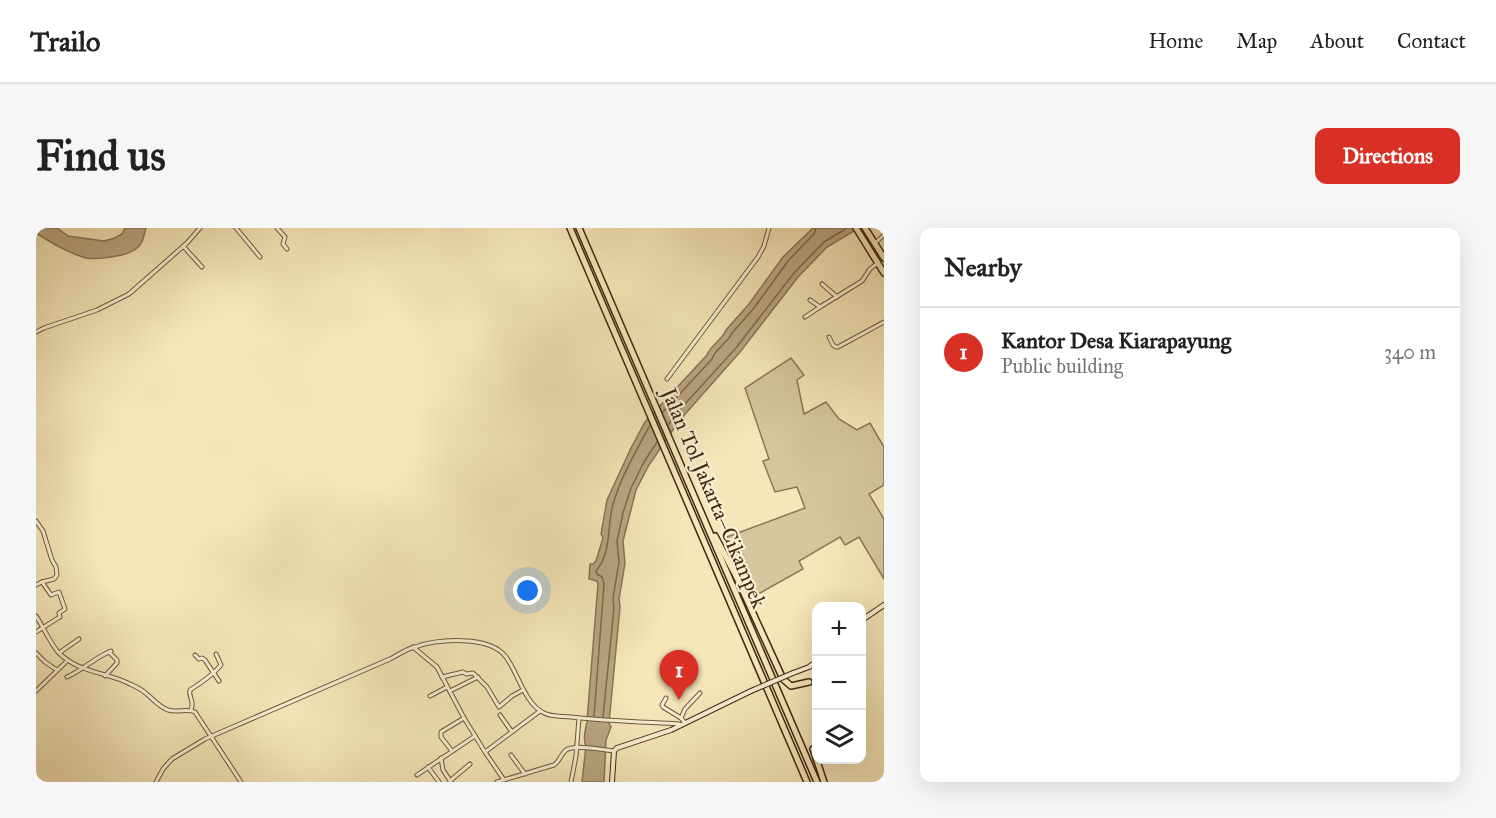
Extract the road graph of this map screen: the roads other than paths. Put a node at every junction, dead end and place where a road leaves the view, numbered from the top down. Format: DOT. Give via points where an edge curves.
graph roads {
  1 [pos="200,228"];
  2 [pos="236,228"];
  3 [pos="277,228"];
  4 [pos="570,228"];
  5 [pos="579,228"];
  6 [pos="769,228"];
  7 [pos="856,228"];
  8 [pos="866,230"];
  9 [pos="884,235"];
  10 [pos="875,243"];
  11 [pos="183,246"];
  12 [pos="287,249"];
  13 [pos="883,255"];
  14 [pos="260,257"];
  15 [pos="878,263"];
  16 [pos="202,267"];
  17 [pos="884,273"];
  18 [pos="822,284"];
  19 [pos="837,297"];
  20 [pos="810,300"];
  21 [pos="820,307"];
  22 [pos="805,317"];
  23 [pos="884,322"];
  24 [pos="36,332"];
  25 [pos="829,337"];
  26 [pos="667,379"];
  27 [pos="698,503"];
  28 [pos="36,521"];
  29 [pos="42,582"];
  30 [pos="36,585"];
  31 [pos="884,605"];
  32 [pos="36,616"];
  33 [pos="866,617"];
  34 [pos="44,626"];
  35 [pos="36,632"];
  36 [pos="79,639"];
  37 [pos="413,647"];
  38 [pos="36,653"];
  39 [pos="59,653"];
  40 [pos="216,654"];
  41 [pos="195,655"];
  42 [pos="68,660"];
  43 [pos="812,665"];
  44 [pos="83,668"];
  45 [pos="57,670"];
  46 [pos="214,672"];
  47 [pos="105,676"];
  48 [pos="67,677"];
  49 [pos="442,677"];
  50 [pos="478,677"];
  51 [pos="219,681"];
  52 [pos="809,682"];
  53 [pos="447,687"];
  54 [pos="524,690"];
  55 [pos="450,691"];
  56 [pos="36,692"];
  57 [pos="700,693"];
  58 [pos="430,696"];
  59 [pos="666,698"];
  60 [pos="191,710"];
  61 [pos="540,711"];
  62 [pos="500,714"];
  63 [pos="464,717"];
  64 [pos="579,718"];
  65 [pos="681,718"];
  66 [pos="684,724"];
  67 [pos="512,732"];
  68 [pos="212,736"];
  69 [pos="476,736"];
  70 [pos="577,747"];
  71 [pos="452,751"];
  72 [pos="485,752"];
  73 [pos="614,752"];
  74 [pos="511,756"];
  75 [pos="441,758"];
  76 [pos="470,764"];
  77 [pos="818,764"];
  78 [pos="428,768"];
  79 [pos="525,774"];
  80 [pos="417,775"];
  81 [pos="504,780"];
  82 [pos="451,781"];
  83 [pos="156,782"];
  84 [pos="241,782"];
  85 [pos="439,782"];
  86 [pos="497,782"];
  87 [pos="572,782"];
  88 [pos="612,782"];
  89 [pos="807,782"];
  90 [pos="817,782"];
  91 [pos="824,782"];
  1 -- 11 [label="street"];
  2 -- 14 [label="street"];
  3 -- 12 [label="street" via="285,237 283,244"];
  4 -- 89 [label="highway, Jalan Tol Jakarta–Cikampek"];
  5 -- 27 [label="highway, Jalan Tol Jakarta–Cikampek"];
  6 -- 26 [label="street" via="759,257"];
  7 -- 15 [label="highway"];
  8 -- 10 [label="highway"];
  9 -- 10 [label="street"];
  10 -- 13 [label="highway"];
  11 -- 16 [label="street"];
  11 -- 24 [label="street" via="129,294 112,304"];
  15 -- 17 [label="highway"];
  15 -- 19 [label="street" via="862,281"];
  18 -- 19 [label="street"];
  19 -- 21 [label="street"];
  20 -- 21 [label="street"];
  21 -- 22 [label="street"];
  23 -- 25 [label="street" via="838,347"];
  27 -- 52 [label="highway" via="783,679 791,686"];
  27 -- 90 [label="highway, Jalan Tol Jakarta–Cikampek"];
  28 -- 29 [label="street" via="58,571 54,579"];
  29 -- 30 [label="street"];
  29 -- 34 [label="street" via="51,594 59,592 65,608 58,618"];
  31 -- 33 [label="street"];
  32 -- 34 [label="street"];
  34 -- 35 [label="street"];
  34 -- 39 [label="street"];
  36 -- 39 [label="street"];
  37 -- 49 [label="street" via="437,667"];
  37 -- 54 [label="street" via="464,641 489,645 506,656"];
  37 -- 68 [label="street"];
  38 -- 45 [label="street"];
  39 -- 42 [label="street"];
  40 -- 46 [label="street" via="221,665"];
  41 -- 46 [label="street"];
  42 -- 44 [label="street"];
  42 -- 45 [label="street"];
  43 -- 66 [label="street, bridge"];
  44 -- 47 [label="street"];
  44 -- 47 [label="street" via="110,652 117,663"];
  44 -- 48 [label="street"];
  45 -- 56 [label="street"];
  46 -- 51 [label="street"];
  46 -- 60 [label="street" via="190,690"];
  47 -- 60 [label="street" via="127,682 165,709"];
  49 -- 50 [label="street" via="464,672"];
  49 -- 53 [label="street"];
  50 -- 54 [label="street" via="499,707"];
  50 -- 55 [label="street"];
  53 -- 55 [label="street"];
  53 -- 58 [label="street"];
  54 -- 61 [label="street"];
  55 -- 63 [label="street"];
  57 -- 65 [label="street"];
  59 -- 65 [label="street" via="662,705"];
  60 -- 68 [label="street"];
  61 -- 64 [label="street"];
  61 -- 67 [label="street"];
  62 -- 67 [label="street"];
  63 -- 69 [label="street"];
  63 -- 71 [label="street" via="440,734"];
  64 -- 66 [label="street"];
  64 -- 70 [label="street"];
  65 -- 66 [label="street"];
  66 -- 73 [label="street"];
  67 -- 72 [label="street"];
  68 -- 83 [label="street" via="172,759"];
  68 -- 84 [label="street"];
  69 -- 71 [label="street"];
  69 -- 72 [label="street"];
  70 -- 73 [label="street"];
  70 -- 79 [label="street" via="564,752 554,765"];
  70 -- 87 [label="street"];
  71 -- 75 [label="street"];
  72 -- 81 [label="street"];
  73 -- 88 [label="street"];
  74 -- 79 [label="street"];
  75 -- 78 [label="street"];
  75 -- 82 [label="street"];
  76 -- 82 [label="street"];
  77 -- 91 [label="highway"];
  78 -- 80 [label="street"];
  78 -- 85 [label="street"];
  79 -- 81 [label="street"];
  81 -- 86 [label="street"];
}
